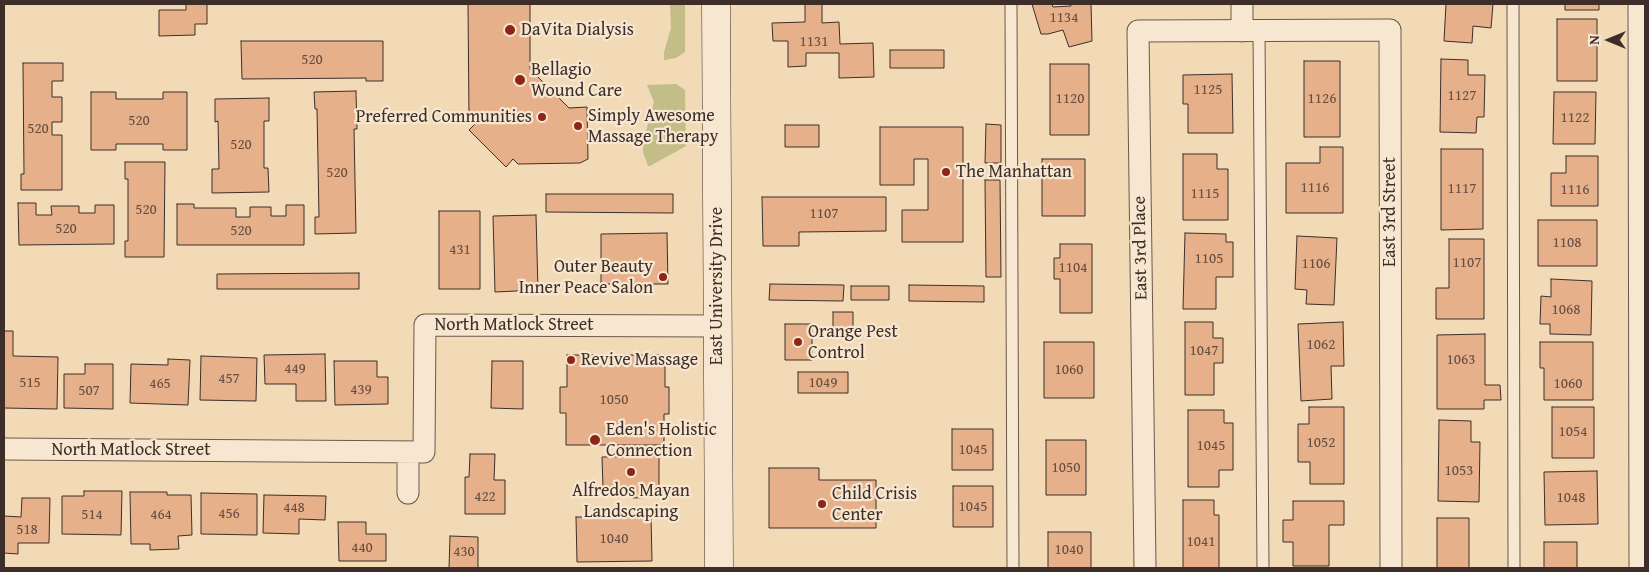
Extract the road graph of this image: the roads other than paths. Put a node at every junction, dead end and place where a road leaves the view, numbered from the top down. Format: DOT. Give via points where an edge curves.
graph roads {
  1 [pos="716,4"];
  2 [pos="1011,4"];
  3 [pos="1242,4"];
  4 [pos="1513,4"];
  5 [pos="1638,4"];
  6 [pos="1251,31"];
  7 [pos="717,326"];
  8 [pos="4,449"];
  9 [pos="408,452"];
  10 [pos="408,494"];
  11 [pos="719,568"];
  12 [pos="1013,568"];
  13 [pos="1144,568"];
  14 [pos="1263,568"];
  15 [pos="1390,568"];
  16 [pos="1514,568"];
  17 [pos="1640,568"];
  1 -- 7 [label="main road, East University Drive"];
  2 -- 12 [label="lane"];
  3 -- 6 [label="street"];
  4 -- 16 [label="lane"];
  5 -- 17 [label="street"];
  6 -- 13 [label="street, East 3rd Place" via="1138,31"];
  6 -- 14 [label="lane"];
  6 -- 15 [label="street, East 3rd Street" via="1390,30"];
  7 -- 9 [label="street, North Matlock Street" via="425,325 424,452"];
  7 -- 11 [label="main road, East University Drive"];
  8 -- 9 [label="street, North Matlock Street"];
  9 -- 10 [label="street"];
}
